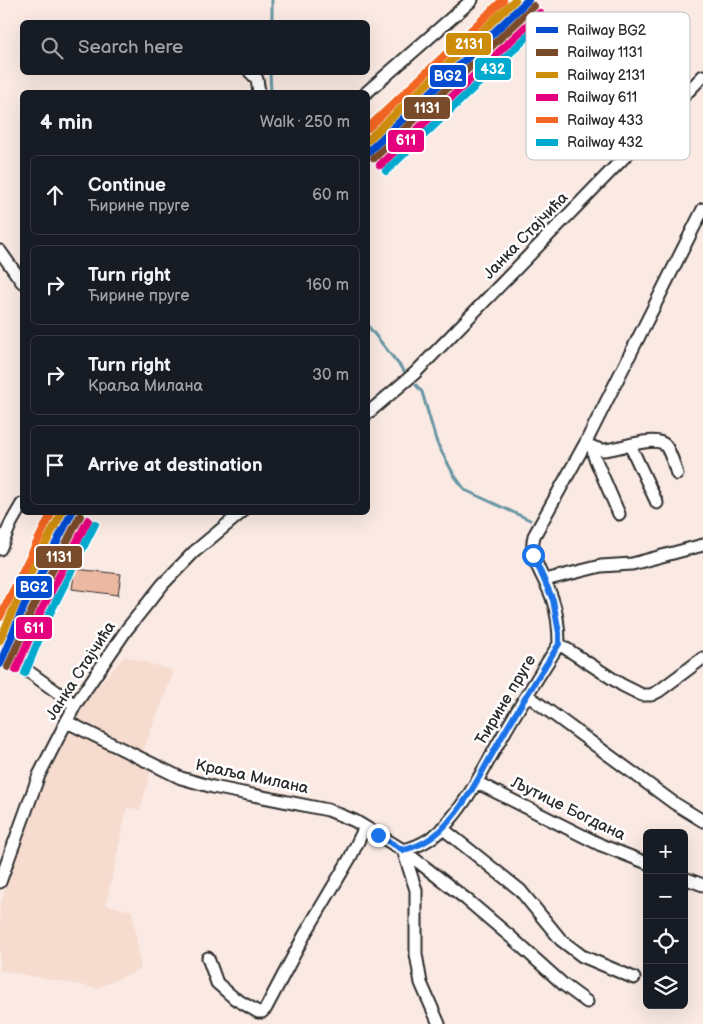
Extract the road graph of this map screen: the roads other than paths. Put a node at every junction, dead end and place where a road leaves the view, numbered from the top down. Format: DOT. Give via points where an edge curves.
graph roads {
  1 [pos="472,0"];
  2 [pos="253,75"];
  3 [pos="703,76"];
  4 [pos="690,89"];
  5 [pos="259,90"];
  6 [pos="369,90"];
  7 [pos="622,160"];
  8 [pos="703,209"];
  9 [pos="0,252"];
  10 [pos="20,279"];
  11 [pos="370,411"];
  12 [pos="630,445"];
  13 [pos="588,446"];
  14 [pos="677,474"];
  15 [pos="657,504"];
  16 [pos="20,507"];
  17 [pos="619,514"];
  18 [pos="238,515"];
  19 [pos="703,545"];
  20 [pos="0,549"];
  21 [pos="545,580"];
  22 [pos="559,644"];
  23 [pos="0,651"];
  24 [pos="703,658"];
  25 [pos="527,695"];
  26 [pos="75,705"];
  27 [pos="67,722"];
  28 [pos="476,782"];
  29 [pos="703,821"];
  30 [pos="364,827"];
  31 [pos="442,828"];
  32 [pos="403,850"];
  33 [pos="643,861"];
  34 [pos="688,879"];
  35 [pos="0,882"];
  36 [pos="703,885"];
  37 [pos="208,958"];
  38 [pos="634,978"];
  39 [pos="587,1002"];
  40 [pos="439,1024"];
  1 -- 6 [label="street"];
  2 -- 5 [label="street"];
  3 -- 4 [label="street, Јанка Стајчића"];
  7 -- 11 [label="street, Јанка Стајчића" via="416,373"];
  8 -- 13 [label="street"];
  9 -- 10 [label="street"];
  12 -- 13 [label="street" via="605,450"];
  12 -- 14 [label="street" via="661,442 666,446"];
  12 -- 15 [label="street"];
  13 -- 17 [label="street"];
  13 -- 21 [label="street" via="534,536 533,555"];
  16 -- 20 [label="street"];
  18 -- 26 [label="street, Јанка Стајчића" via="194,552 163,584 127,629"];
  19 -- 21 [label="street" via="632,564 601,566"];
  21 -- 22 [label="street" via="553,600"];
  22 -- 24 [label="street" via="642,695 659,691"];
  22 -- 25 [label="street, Ћирине пруге"];
  23 -- 26 [label="street"];
  25 -- 28 [label="street, Ћирине пруге"];
  25 -- 29 [label="street"];
  26 -- 27 [label="street, Јанка Стајчића"];
  27 -- 30 [label="street, Краља Милана" via="181,778 328,810"];
  27 -- 35 [label="street, Јанка Стајчића" via="40,775"];
  28 -- 31 [label="street, Ћирине пруге"];
  28 -- 33 [label="street, Љутице Богдана" via="601,845"];
  30 -- 32 [label="street, Краља Милана"];
  30 -- 37 [label="street" via="350,858 262,1012 234,998 218,983"];
  31 -- 32 [label="street, Ћирине пруге" via="420,845"];
  31 -- 38 [label="street" via="520,890 561,940 582,956"];
  32 -- 39 [label="street, Краља Милана"];
  32 -- 40 [label="street" via="416,890 416,954 421,983"];
  34 -- 36 [label="street"];
}
